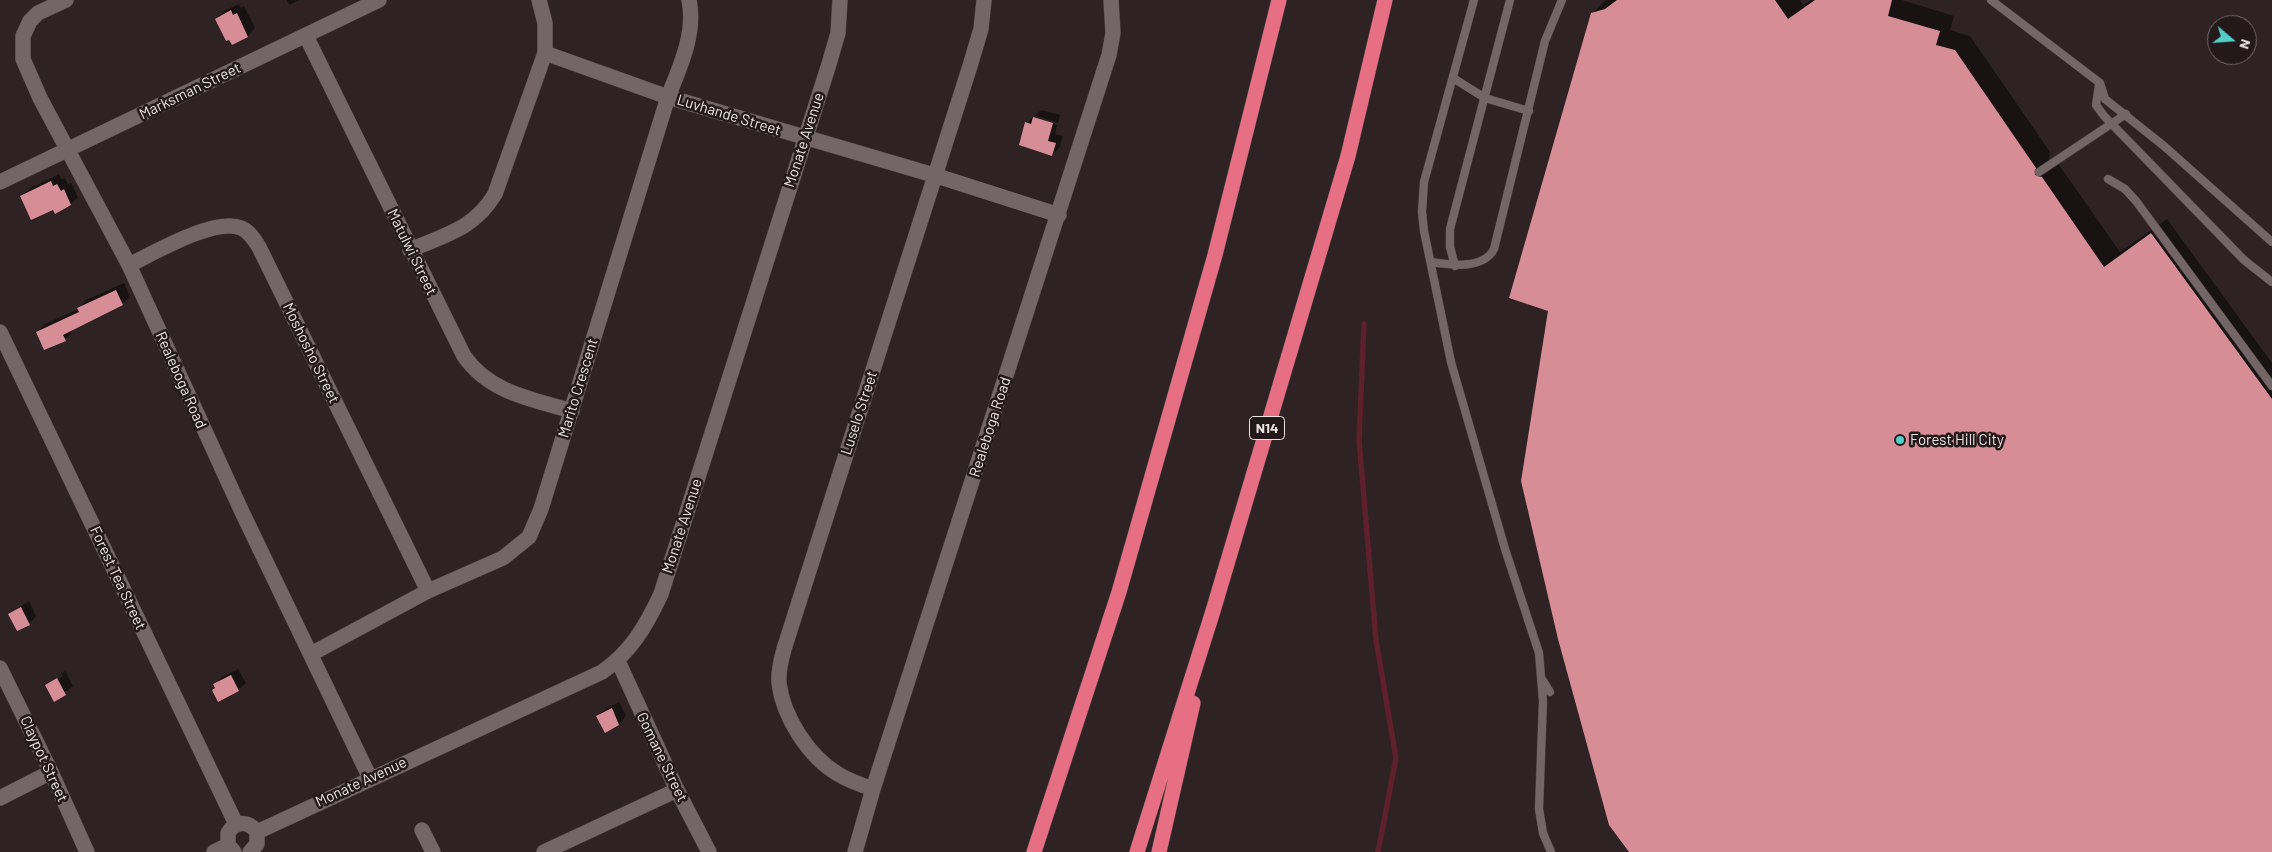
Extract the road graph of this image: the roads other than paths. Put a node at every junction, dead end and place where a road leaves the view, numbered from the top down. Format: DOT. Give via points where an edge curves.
graph roads {
  1 [pos="66,0"];
  2 [pos="379,0"];
  3 [pos="539,0"];
  4 [pos="689,0"];
  5 [pos="840,0"];
  6 [pos="984,0"];
  7 [pos="1111,0"];
  8 [pos="1279,0"];
  9 [pos="1385,0"];
  10 [pos="1474,0"];
  11 [pos="1510,0"];
  12 [pos="1562,0"];
  13 [pos="1991,0"];
  14 [pos="306,36"];
  15 [pos="545,53"];
  16 [pos="1453,78"];
  17 [pos="2100,83"];
  18 [pos="668,97"];
  19 [pos="1485,98"];
  20 [pos="1529,111"];
  21 [pos="2126,114"];
  22 [pos="2111,124"];
  23 [pos="805,138"];
  24 [pos="68,150"];
  25 [pos="2038,172"];
  26 [pos="937,176"];
  27 [pos="2108,179"];
  28 [pos="0,182"];
  29 [pos="1059,215"];
  30 [pos="2272,242"];
  31 [pos="410,250"];
  32 [pos="1431,262"];
  33 [pos="129,265"];
  34 [pos="1455,266"];
  35 [pos="2272,282"];
  36 [pos="0,332"];
  37 [pos="2272,386"];
  38 [pos="572,411"];
  39 [pos="428,591"];
  40 [pos="1213,610"];
  41 [pos="311,654"];
  42 [pos="618,661"];
  43 [pos="0,668"];
  44 [pos="1540,675"];
  45 [pos="1550,692"];
  46 [pos="51,772"];
  47 [pos="370,778"];
  48 [pos="874,789"];
  49 [pos="677,790"];
  50 [pos="0,798"];
  51 [pos="236,824"];
  52 [pos="422,830"];
  53 [pos="257,832"];
  54 [pos="231,849"];
  55 [pos="553,850"];
  56 [pos="1548,850"];
  57 [pos="87,852"];
  58 [pos="214,852"];
  59 [pos="250,852"];
  60 [pos="433,852"];
  61 [pos="709,852"];
  62 [pos="855,852"];
  63 [pos="1034,852"];
  64 [pos="1138,852"];
  65 [pos="1160,852"];
  1 -- 24 [label="street, Realeboga Road" via="38,13 30,21 21,49 40,98"];
  2 -- 14 [label="street, Marksman Street"];
  3 -- 15 [label="street" via="545,22"];
  4 -- 18 [label="street, Marito Crescent" via="689,34"];
  5 -- 23 [label="street, Monate Avenue" via="838,33"];
  6 -- 26 [label="street, Luselo Street" via="981,29"];
  7 -- 29 [label="street, Realeboga Road" via="1113,33 1109,55"];
  8 -- 63 [label="highway" via="1215,255 1122,583"];
  9 -- 40 [label="highway, N14" via="1348,156"];
  10 -- 16 [label="lane"];
  11 -- 19 [label="lane"];
  12 -- 20 [label="lane" via="1546,41"];
  13 -- 17 [label="lane"];
  14 -- 24 [label="street, Marksman Street"];
  14 -- 31 [label="street, Matulwi Street"];
  15 -- 18 [label="street, Luvhande Street"];
  15 -- 31 [label="street" via="495,194 484,212 467,226"];
  16 -- 19 [label="lane"];
  16 -- 32 [label="lane" via="1422,195 1424,231"];
  17 -- 21 [label="lane" via="2105,99"];
  17 -- 22 [label="lane" via="2096,104"];
  18 -- 23 [label="street, Luvhande Street"];
  18 -- 38 [label="street, Marito Crescent"];
  19 -- 20 [label="lane"];
  19 -- 34 [label="lane" via="1450,229 1450,248"];
  20 -- 34 [label="lane" via="1494,250 1488,258"];
  21 -- 22 [label="lane"];
  21 -- 30 [label="lane"];
  22 -- 25 [label="lane"];
  22 -- 35 [label="lane" via="2244,260"];
  23 -- 26 [label="street, Luvhande Street"];
  23 -- 42 [label="street, Monate Avenue" via="661,594 638,638"];
  24 -- 28 [label="street, Marksman Street"];
  24 -- 33 [label="street, Realeboga Road"];
  26 -- 29 [label="street, Luvhande Street"];
  26 -- 48 [label="street, Luselo Street" via="780,667 779,683 783,698 798,732 811,750 837,774"];
  27 -- 37 [label="lane" via="2125,189 2136,201"];
  29 -- 48 [label="street, Realeboga Road"];
  31 -- 38 [label="street, Matulwi Street" via="474,370 500,388"];
  32 -- 34 [label="lane"];
  32 -- 44 [label="lane" via="1451,362 1504,549 1538,654"];
  33 -- 39 [label="street, Moshosho Street" via="208,229 232,226 248,232 259,247"];
  33 -- 41 [label="street, Realeboga Road" via="238,504"];
  36 -- 51 [label="street, Forest Tea Street"];
  38 -- 39 [label="street, Marito Crescent" via="541,509 529,536 504,558"];
  39 -- 41 [label="street, Marito Crescent"];
  40 -- 64 [label="highway, N14"];
  40 -- 65 [label="highway"];
  41 -- 47 [label="street, Realeboga Road"];
  42 -- 47 [label="street, Monate Avenue" via="602,672"];
  42 -- 49 [label="street, Gomane Street"];
  43 -- 46 [label="street, Claypot Street"];
  44 -- 45 [label="lane"];
  44 -- 56 [label="lane" via="1539,809"];
  46 -- 50 [label="street"];
  46 -- 57 [label="street, Claypot Street"];
  47 -- 53 [label="street, Monate Avenue"];
  48 -- 62 [label="street, Realeboga Road"];
  49 -- 55 [label="street"];
  49 -- 61 [label="street, Gomane Street"];
  51 -- 53 [label="street" via="248,824"];
  51 -- 54 [label="street" via="228,833"];
  52 -- 60 [label="street"];
  53 -- 59 [label="street" via="257,844"];
  54 -- 58 [label="street"];
}
